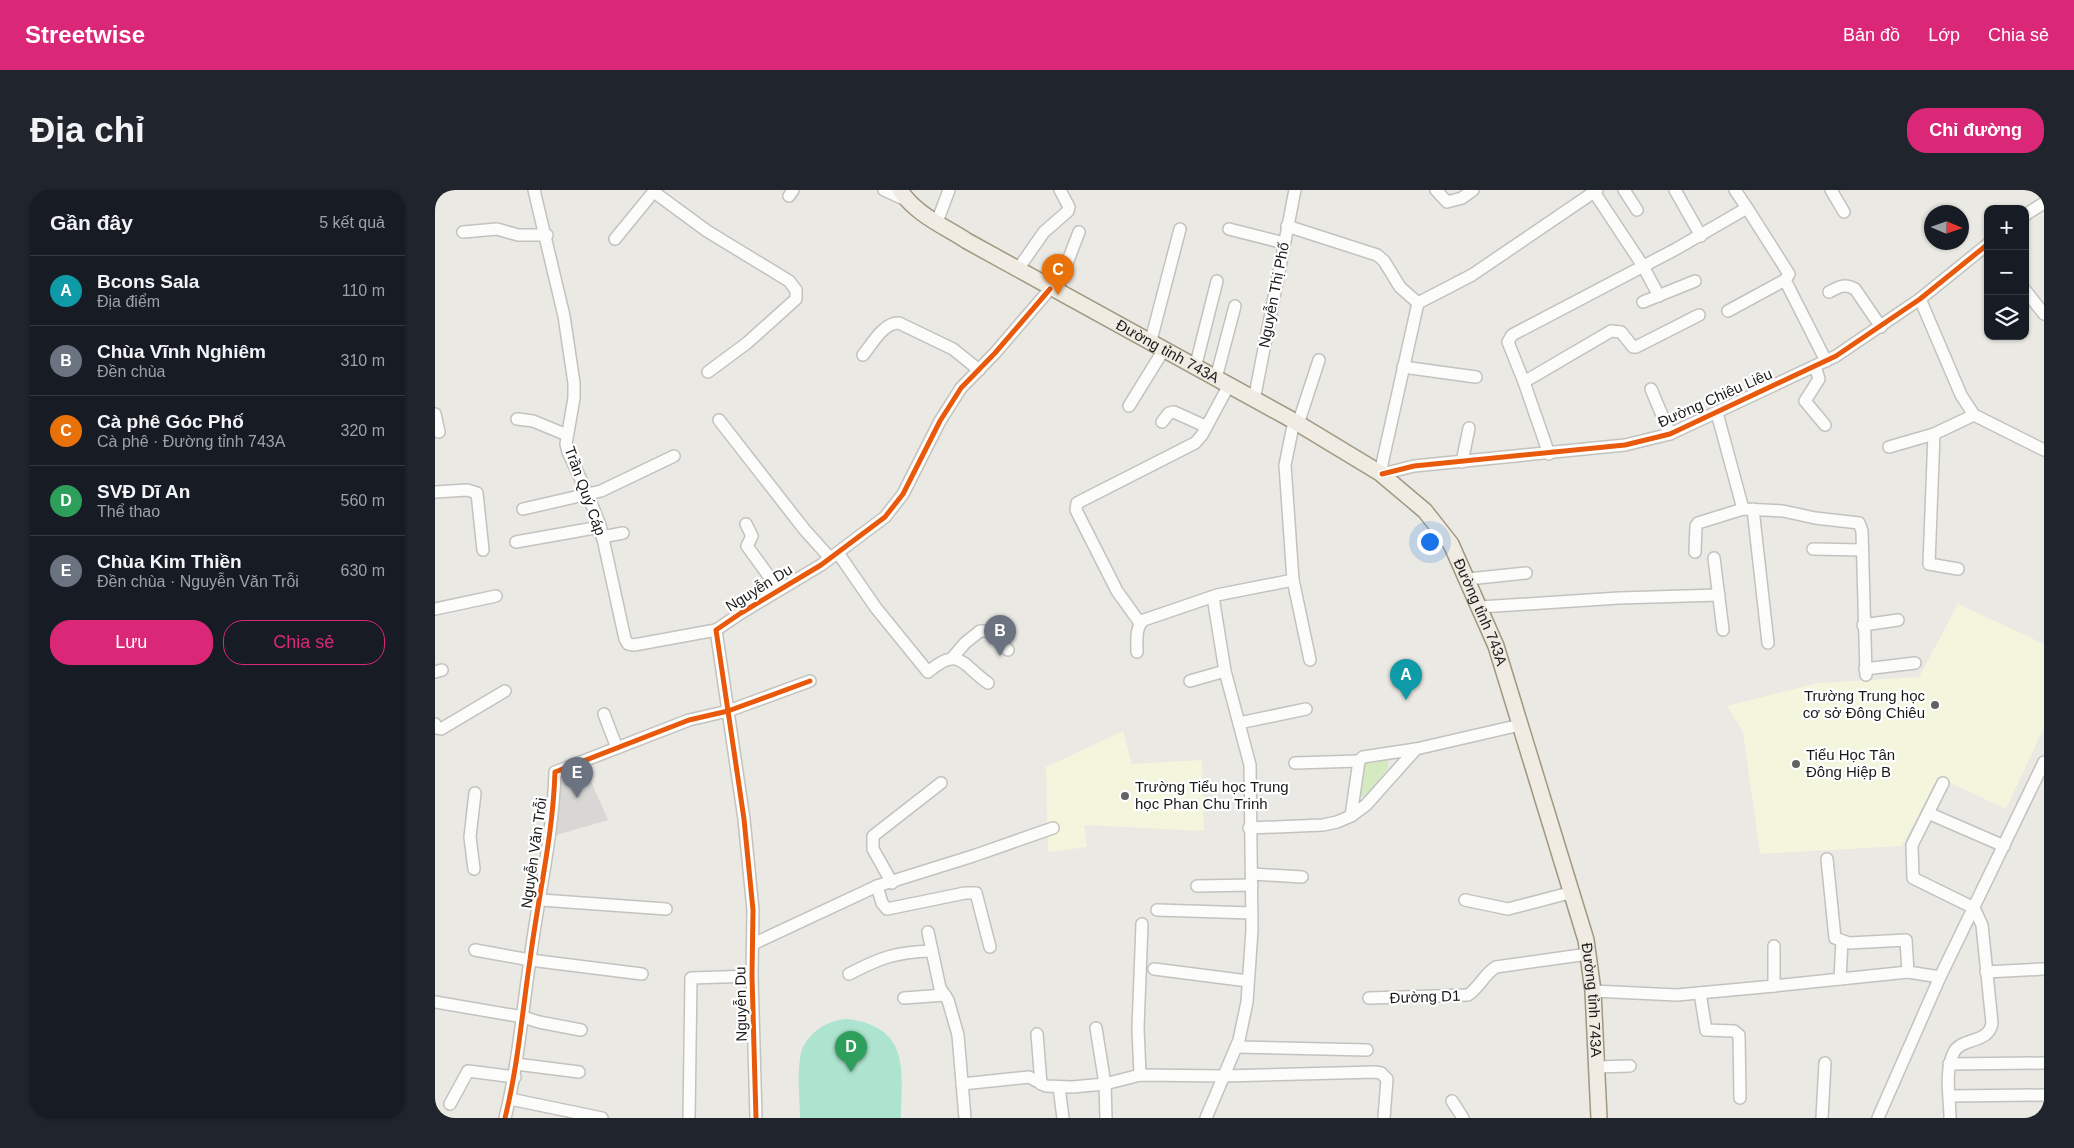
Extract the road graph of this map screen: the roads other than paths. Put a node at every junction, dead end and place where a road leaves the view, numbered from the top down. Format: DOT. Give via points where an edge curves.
graph roads {
  1 [pos="534,190"];
  2 [pos="884,190"];
  3 [pos="949,190"];
  4 [pos="1060,190"];
  5 [pos="1295,190"];
  6 [pos="1436,190"];
  7 [pos="1473,190"];
  8 [pos="1624,190"];
  9 [pos="1675,190"];
  10 [pos="1735,190"];
  11 [pos="1831,190"];
  12 [pos="654,191"];
  13 [pos="1596,191"];
  14 [pos="904,196"];
  15 [pos="2044,203"];
  16 [pos="1747,208"];
  17 [pos="1637,210"];
  18 [pos="1844,212"];
  19 [pos="2029,212"];
  20 [pos="937,222"];
  21 [pos="1287,226"];
  22 [pos="1180,229"];
  23 [pos="1229,229"];
  24 [pos="463,232"];
  25 [pos="1079,232"];
  26 [pos="547,235"];
  27 [pos="1701,236"];
  28 [pos="615,239"];
  29 [pos="1284,243"];
  30 [pos="1984,247"];
  31 [pos="1643,266"];
  32 [pos="1018,269"];
  33 [pos="1785,280"];
  34 [pos="1217,281"];
  35 [pos="1695,281"];
  36 [pos="1053,290"];
  37 [pos="1829,292"];
  38 [pos="2029,295"];
  39 [pos="1659,296"];
  40 [pos="1920,299"];
  41 [pos="1643,302"];
  42 [pos="1418,303"];
  43 [pos="1235,306"];
  44 [pos="1728,311"];
  45 [pos="2044,314"];
  46 [pos="1699,315"];
  47 [pos="1881,327"];
  48 [pos="1157,347"];
  49 [pos="863,354"];
  50 [pos="1319,360"];
  51 [pos="1826,360"];
  52 [pos="1815,366"];
  53 [pos="1403,367"];
  54 [pos="1195,368"];
  55 [pos="979,370"];
  56 [pos="708,372"];
  57 [pos="1476,377"];
  58 [pos="1222,382"];
  59 [pos="1524,382"];
  60 [pos="1651,389"];
  61 [pos="1254,400"];
  62 [pos="1129,406"];
  63 [pos="1717,413"];
  64 [pos="435,414"];
  65 [pos="1974,415"];
  66 [pos="517,418"];
  67 [pos="719,420"];
  68 [pos="1162,422"];
  69 [pos="1296,422"];
  70 [pos="1825,425"];
  71 [pos="1205,426"];
  72 [pos="1469,428"];
  73 [pos="439,432"];
  74 [pos="1670,434"];
  75 [pos="1934,434"];
  76 [pos="567,435"];
  77 [pos="1889,447"];
  78 [pos="2044,450"];
  79 [pos="1549,454"];
  80 [pos="675,456"];
  81 [pos="1462,462"];
  82 [pos="1381,473"];
  83 [pos="435,492"];
  84 [pos="588,494"];
  85 [pos="523,509"];
  86 [pos="1748,509"];
  87 [pos="747,524"];
  88 [pos="601,532"];
  89 [pos="623,533"];
  90 [pos="516,542"];
  91 [pos="1813,549"];
  92 [pos="483,550"];
  93 [pos="1863,550"];
  94 [pos="1695,552"];
  95 [pos="834,556"];
  96 [pos="1714,558"];
  97 [pos="1958,569"];
  98 [pos="1526,573"];
  99 [pos="1468,579"];
  100 [pos="1293,580"];
  101 [pos="779,590"];
  102 [pos="1719,595"];
  103 [pos="496,596"];
  104 [pos="1213,597"];
  105 [pos="1481,606"];
  106 [pos="435,609"];
  107 [pos="1898,620"];
  108 [pos="1140,623"];
  109 [pos="1863,625"];
  110 [pos="716,630"];
  111 [pos="1723,630"];
  112 [pos="1768,643"];
  113 [pos="1008,650"];
  114 [pos="1137,652"];
  115 [pos="953,658"];
  116 [pos="1310,660"];
  117 [pos="1915,663"];
  118 [pos="1225,671"];
  119 [pos="809,681"];
  120 [pos="1190,681"];
  121 [pos="989,683"];
  122 [pos="505,691"];
  123 [pos="1306,709"];
  124 [pos="728,711"];
  125 [pos="604,714"];
  126 [pos="1239,723"];
  127 [pos="435,724"];
  128 [pos="1520,725"];
  129 [pos="617,748"];
  130 [pos="1416,749"];
  131 [pos="1359,761"];
  132 [pos="2044,762"];
  133 [pos="1295,763"];
  134 [pos="941,783"];
  135 [pos="1943,783"];
  136 [pos="475,793"];
  137 [pos="1928,813"];
  138 [pos="1351,816"];
  139 [pos="1053,828"];
  140 [pos="1249,828"];
  141 [pos="2004,846"];
  142 [pos="1827,858"];
  143 [pos="474,869"];
  144 [pos="1302,877"];
  145 [pos="1252,880"];
  146 [pos="892,883"];
  147 [pos="877,886"];
  148 [pos="1197,886"];
  149 [pos="1573,892"];
  150 [pos="541,900"];
  151 [pos="1465,900"];
  152 [pos="1974,908"];
  153 [pos="667,909"];
  154 [pos="1157,910"];
  155 [pos="1252,913"];
  156 [pos="1143,924"];
  157 [pos="928,932"];
  158 [pos="1842,941"];
  159 [pos="753,944"];
  160 [pos="1775,946"];
  161 [pos="990,947"];
  162 [pos="475,950"];
  163 [pos="931,951"];
  164 [pos="1588,954"];
  165 [pos="530,960"];
  166 [pos="1154,969"];
  167 [pos="2044,969"];
  168 [pos="1908,972"];
  169 [pos="1986,972"];
  170 [pos="642,974"];
  171 [pos="849,974"];
  172 [pos="752,976"];
  173 [pos="1940,977"];
  174 [pos="1840,979"];
  175 [pos="1248,981"];
  176 [pos="1775,986"];
  177 [pos="1593,992"];
  178 [pos="1700,993"];
  179 [pos="945,995"];
  180 [pos="904,998"];
  181 [pos="1369,998"];
  182 [pos="435,1002"];
  183 [pos="523,1017"];
  184 [pos="1096,1028"];
  185 [pos="581,1030"];
  186 [pos="1037,1034"];
  187 [pos="1236,1047"];
  188 [pos="1367,1050"];
  189 [pos="1825,1063"];
  190 [pos="2044,1063"];
  191 [pos="516,1064"];
  192 [pos="1949,1064"];
  193 [pos="1630,1066"];
  194 [pos="1596,1067"];
  195 [pos="579,1072"];
  196 [pos="1140,1075"];
  197 [pos="1224,1076"];
  198 [pos="515,1077"];
  199 [pos="962,1084"];
  200 [pos="1041,1084"];
  201 [pos="1105,1084"];
  202 [pos="1059,1087"];
  203 [pos="2044,1095"];
  204 [pos="1950,1096"];
  205 [pos="1740,1098"];
  206 [pos="510,1099"];
  207 [pos="1452,1101"];
  208 [pos="450,1104"];
  209 [pos="505,1118"];
  210 [pos="602,1118"];
  211 [pos="689,1118"];
  212 [pos="756,1118"];
  213 [pos="965,1118"];
  214 [pos="1063,1118"];
  215 [pos="1106,1118"];
  216 [pos="1206,1118"];
  217 [pos="1383,1118"];
  218 [pos="1463,1118"];
  219 [pos="1599,1118"];
  220 [pos="1822,1118"];
  221 [pos="1878,1118"];
  222 [pos="1950,1118"];
  1 -- 26 [label="street, Trần Quý Cáp"];
  2 -- 14 [label="street"];
  3 -- 20 [label="street"];
  4 -- 32 [label="street" via="1068,211 1044,232"];
  5 -- 21 [label="street, Nguyễn Thị Phố"];
  6 -- 7 [label="street" via="1447,202 1462,198"];
  8 -- 17 [label="street"];
  9 -- 27 [label="street"];
  10 -- 16 [label="street"];
  11 -- 18 [label="street"];
  12 -- 28 [label="street"];
  12 -- 56 [label="street" via="707,231 789,281 796,290 795,299 747,343"];
  13 -- 31 [label="street"];
  13 -- 42 [label="street" via="1472,275"];
  14 -- 20 [label="main road, Đường tỉnh 743A"];
  15 -- 19 [label="street"];
  16 -- 27 [label="street"];
  16 -- 33 [label="street" via="1789,271"];
  20 -- 32 [label="main road, Đường tỉnh 743A"];
  21 -- 29 [label="street, Nguyễn Thị Phố"];
  21 -- 42 [label="street" via="1377,255 1400,288"];
  22 -- 48 [label="street"];
  23 -- 29 [label="street"];
  24 -- 26 [label="street" via="497,229 518,235"];
  25 -- 36 [label="street, Nguyễn Du"];
  26 -- 76 [label="street, Trần Quý Cáp" via="574,383"];
  27 -- 31 [label="street"];
  29 -- 61 [label="street, Nguyễn Thị Phố"];
  30 -- 40 [label="street, Đường Chiêu Liêu"];
  31 -- 39 [label="street"];
  31 -- 59 [label="street" via="1511,335 1508,342"];
  32 -- 36 [label="main road, Đường tỉnh 743A"];
  33 -- 44 [label="street"];
  33 -- 51 [label="street"];
  34 -- 54 [label="street"];
  35 -- 39 [label="street"];
  36 -- 48 [label="main road, Đường tỉnh 743A"];
  36 -- 55 [label="street, Nguyễn Du"];
  37 -- 47 [label="street" via="1842,285 1855,289"];
  38 -- 45 [label="street"];
  39 -- 41 [label="street"];
  40 -- 47 [label="street, Đường Chiêu Liêu"];
  40 -- 65 [label="street" via="1961,395"];
  42 -- 53 [label="street"];
  43 -- 58 [label="street"];
  46 -- 59 [label="street" via="1636,347 1621,332 1611,331"];
  47 -- 51 [label="street, Đường Chiêu Liêu"];
  48 -- 54 [label="main road, Đường tỉnh 743A"];
  48 -- 62 [label="street"];
  49 -- 55 [label="street" via="886,326 894,322 953,349"];
  50 -- 69 [label="street"];
  51 -- 52 [label="street, Đường Chiêu Liêu"];
  52 -- 63 [label="street, Đường Chiêu Liêu"];
  52 -- 70 [label="street" via="1819,379 1805,402"];
  53 -- 57 [label="street"];
  53 -- 82 [label="street"];
  54 -- 58 [label="main road, Đường tỉnh 743A"];
  55 -- 95 [label="street, Nguyễn Du" via="961,388 949,407 903,494 885,517"];
  58 -- 61 [label="main road, Đường tỉnh 743A"];
  58 -- 71 [label="street"];
  59 -- 79 [label="street"];
  60 -- 74 [label="street"];
  61 -- 69 [label="main road, Đường tỉnh 743A"];
  63 -- 74 [label="street, Đường Chiêu Liêu"];
  63 -- 86 [label="street"];
  64 -- 73 [label="street"];
  65 -- 75 [label="street"];
  65 -- 78 [label="street"];
  66 -- 76 [label="street"];
  67 -- 95 [label="street" via="804,529"];
  68 -- 71 [label="street" via="1174,412"];
  69 -- 82 [label="main road, Đường tỉnh 743A"];
  69 -- 100 [label="street" via="1285,464"];
  71 -- 108 [label="street" via="1195,444 1077,503 1076,510 1117,591"];
  72 -- 81 [label="street"];
  74 -- 79 [label="street, Đường Chiêu Liêu" via="1637,443"];
  75 -- 77 [label="street"];
  75 -- 97 [label="street" via="1929,564"];
  76 -- 84 [label="street, Trần Quý Cáp" via="568,452"];
  79 -- 81 [label="street, Đường Chiêu Liêu"];
  80 -- 84 [label="street" via="619,484"];
  81 -- 82 [label="street, Đường Chiêu Liêu"];
  82 -- 99 [label="main road, Đường tỉnh 743A" via="1425,511 1451,544"];
  83 -- 92 [label="street" via="467,490 477,493"];
  84 -- 85 [label="street"];
  84 -- 88 [label="street, Trần Quý Cáp"];
  86 -- 93 [label="street" via="1859,523"];
  86 -- 94 [label="street" via="1698,523 1695,526"];
  86 -- 112 [label="street"];
  87 -- 101 [label="street" via="752,536 747,546"];
  88 -- 89 [label="street"];
  88 -- 90 [label="street"];
  88 -- 110 [label="street, Trần Quý Cáp" via="628,644"];
  91 -- 93 [label="street"];
  93 -- 109 [label="street"];
  95 -- 101 [label="street, Nguyễn Du"];
  95 -- 115 [label="street" via="928,672 941,661"];
  96 -- 102 [label="street"];
  98 -- 99 [label="street"];
  99 -- 105 [label="main road, Đường tỉnh 743A"];
  100 -- 104 [label="street"];
  100 -- 116 [label="street"];
  101 -- 110 [label="street, Nguyễn Du"];
  102 -- 105 [label="street"];
  102 -- 111 [label="street"];
  103 -- 106 [label="street"];
  104 -- 108 [label="street"];
  104 -- 118 [label="street"];
  105 -- 128 [label="main road, Đường tỉnh 743A"];
  107 -- 109 [label="street"];
  108 -- 114 [label="street"];
  109 -- 117 [label="street" via="1866,672"];
  110 -- 124 [label="street, Nguyễn Du"];
  113 -- 115 [label="street" via="990,631 980,631"];
  115 -- 121 [label="street"];
  118 -- 120 [label="street"];
  118 -- 126 [label="street"];
  119 -- 124 [label="street, Nguyễn Văn Trỗi"];
  122 -- 127 [label="street" via="441,729"];
  123 -- 126 [label="street"];
  124 -- 129 [label="street, Nguyễn Văn Trỗi" via="689,720"];
  124 -- 159 [label="street, Nguyễn Du" via="744,818"];
  125 -- 129 [label="street"];
  126 -- 140 [label="street" via="1250,765"];
  128 -- 130 [label="street"];
  128 -- 149 [label="main road, Đường tỉnh 743A"];
  129 -- 150 [label="street, Nguyễn Văn Trỗi" via="555,772"];
  130 -- 131 [label="street" via="1363,757"];
  130 -- 138 [label="street" via="1366,805"];
  131 -- 133 [label="street"];
  131 -- 138 [label="street"];
  132 -- 141 [label="street"];
  134 -- 146 [label="street" via="873,836 873,849"];
  135 -- 137 [label="street"];
  136 -- 143 [label="street" via="470,837"];
  137 -- 141 [label="street"];
  137 -- 152 [label="street" via="1912,845 1913,878"];
  138 -- 140 [label="street" via="1323,826"];
  139 -- 146 [label="street"];
  140 -- 145 [label="street"];
  141 -- 152 [label="street"];
  142 -- 158 [label="street" via="1833,933"];
  144 -- 145 [label="street"];
  145 -- 148 [label="street"];
  145 -- 155 [label="street"];
  146 -- 147 [label="street"];
  147 -- 159 [label="street"];
  147 -- 161 [label="street" via="887,909 976,893"];
  149 -- 151 [label="street" via="1508,908"];
  149 -- 164 [label="main road, Đường tỉnh 743A"];
  150 -- 153 [label="street"];
  150 -- 165 [label="street, Nguyễn Văn Trỗi"];
  152 -- 169 [label="street" via="1982,925"];
  152 -- 173 [label="street"];
  154 -- 155 [label="street"];
  155 -- 175 [label="street"];
  156 -- 196 [label="street" via="1138,1028"];
  157 -- 163 [label="street"];
  158 -- 168 [label="street" via="1906,940"];
  158 -- 174 [label="street"];
  159 -- 172 [label="street, Nguyễn Du"];
  160 -- 176 [label="street"];
  162 -- 165 [label="street"];
  163 -- 171 [label="street" via="884,956"];
  163 -- 179 [label="street" via="940,988"];
  164 -- 177 [label="main road, Đường tỉnh 743A"];
  164 -- 181 [label="street, Đường D1" via="1496,967 1488,971 1478,989 1468,995"];
  165 -- 170 [label="street"];
  165 -- 183 [label="street, Nguyễn Văn Trỗi"];
  166 -- 175 [label="street"];
  167 -- 169 [label="street"];
  168 -- 173 [label="street"];
  168 -- 174 [label="street"];
  169 -- 192 [label="street" via="1991,1028 1982,1037 1957,1048"];
  172 -- 211 [label="street" via="691,978"];
  172 -- 212 [label="street, Nguyễn Du"];
  173 -- 221 [label="street"];
  174 -- 176 [label="street"];
  175 -- 187 [label="street" via="1247,1002"];
  176 -- 178 [label="street"];
  177 -- 178 [label="street"];
  177 -- 194 [label="main road, Đường tỉnh 743A"];
  178 -- 205 [label="street" via="1706,1030 1734,1031 1739,1036"];
  179 -- 180 [label="street"];
  179 -- 199 [label="street" via="958,1035"];
  182 -- 183 [label="street"];
  183 -- 185 [label="street"];
  183 -- 191 [label="street, Nguyễn Văn Trỗi"];
  184 -- 201 [label="street"];
  186 -- 200 [label="street"];
  187 -- 188 [label="street"];
  187 -- 197 [label="street"];
  189 -- 220 [label="street"];
  190 -- 192 [label="street"];
  191 -- 195 [label="street"];
  191 -- 198 [label="street, Nguyễn Văn Trỗi"];
  192 -- 204 [label="street"];
  193 -- 194 [label="street"];
  194 -- 219 [label="main road, Đường tỉnh 743A"];
  196 -- 197 [label="street"];
  196 -- 201 [label="street"];
  197 -- 216 [label="street"];
  197 -- 217 [label="street" via="1381,1074 1387,1079"];
  198 -- 206 [label="street, Nguyễn Văn Trỗi"];
  198 -- 208 [label="street" via="468,1071"];
  199 -- 200 [label="street" via="1024,1077 1033,1078"];
  199 -- 213 [label="street"];
  200 -- 202 [label="street"];
  201 -- 202 [label="street"];
  201 -- 215 [label="street"];
  202 -- 214 [label="street"];
  203 -- 204 [label="street"];
  204 -- 222 [label="street"];
  206 -- 209 [label="street, Nguyễn Văn Trỗi"];
  206 -- 210 [label="street"];
  207 -- 218 [label="street"];
}
